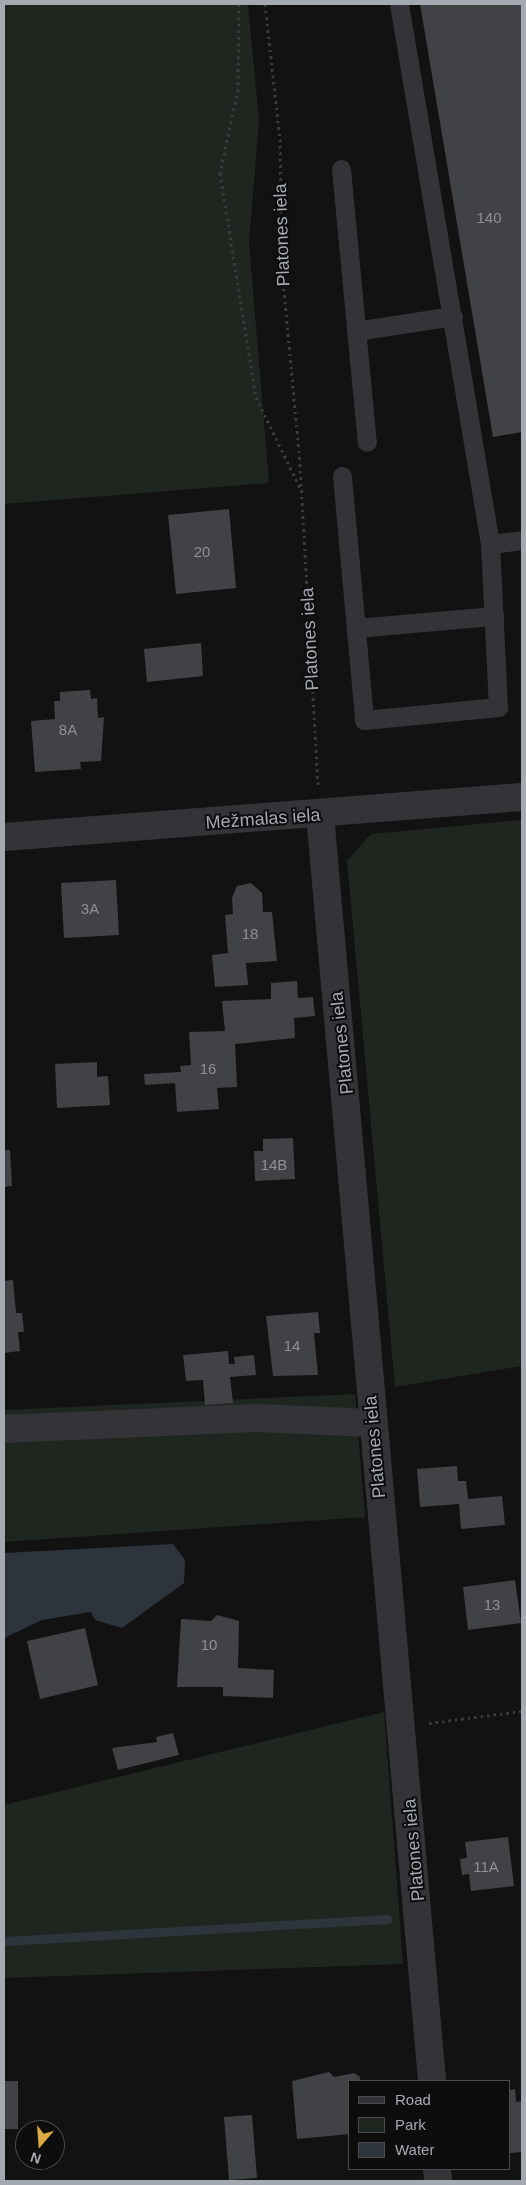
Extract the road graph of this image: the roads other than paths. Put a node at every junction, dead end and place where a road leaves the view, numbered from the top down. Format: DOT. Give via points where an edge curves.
graph roads {
  1 [pos="399,4"];
  2 [pos="341,169"];
  3 [pos="453,316"];
  4 [pos="356,331"];
  5 [pos="367,442"];
  6 [pos="342,476"];
  7 [pos="522,540"];
  8 [pos="490,544"];
  9 [pos="494,616"];
  10 [pos="356,628"];
  11 [pos="522,797"];
  12 [pos="320,814"];
  13 [pos="4,837"];
  14 [pos="372,1423"];
  15 [pos="4,1428"];
  16 [pos="432,2080"];
  1 -- 3 [label="lane"];
  2 -- 4 [label="lane"];
  3 -- 4 [label="lane"];
  3 -- 8 [label="lane"];
  4 -- 5 [label="lane"];
  6 -- 10 [label="lane"];
  7 -- 8 [label="lane"];
  8 -- 9 [label="lane"];
  9 -- 10 [label="lane"];
  9 -- 10 [label="lane" via="498,707 364,720"];
  11 -- 12 [label="street, Mežmalas iela"];
  12 -- 13 [label="street, Mežmalas iela"];
  12 -- 14 [label="street, Platones iela"];
  14 -- 15 [label="street" via="256,1418"];
  14 -- 16 [label="street, Platones iela" via="403,1727"];
}
